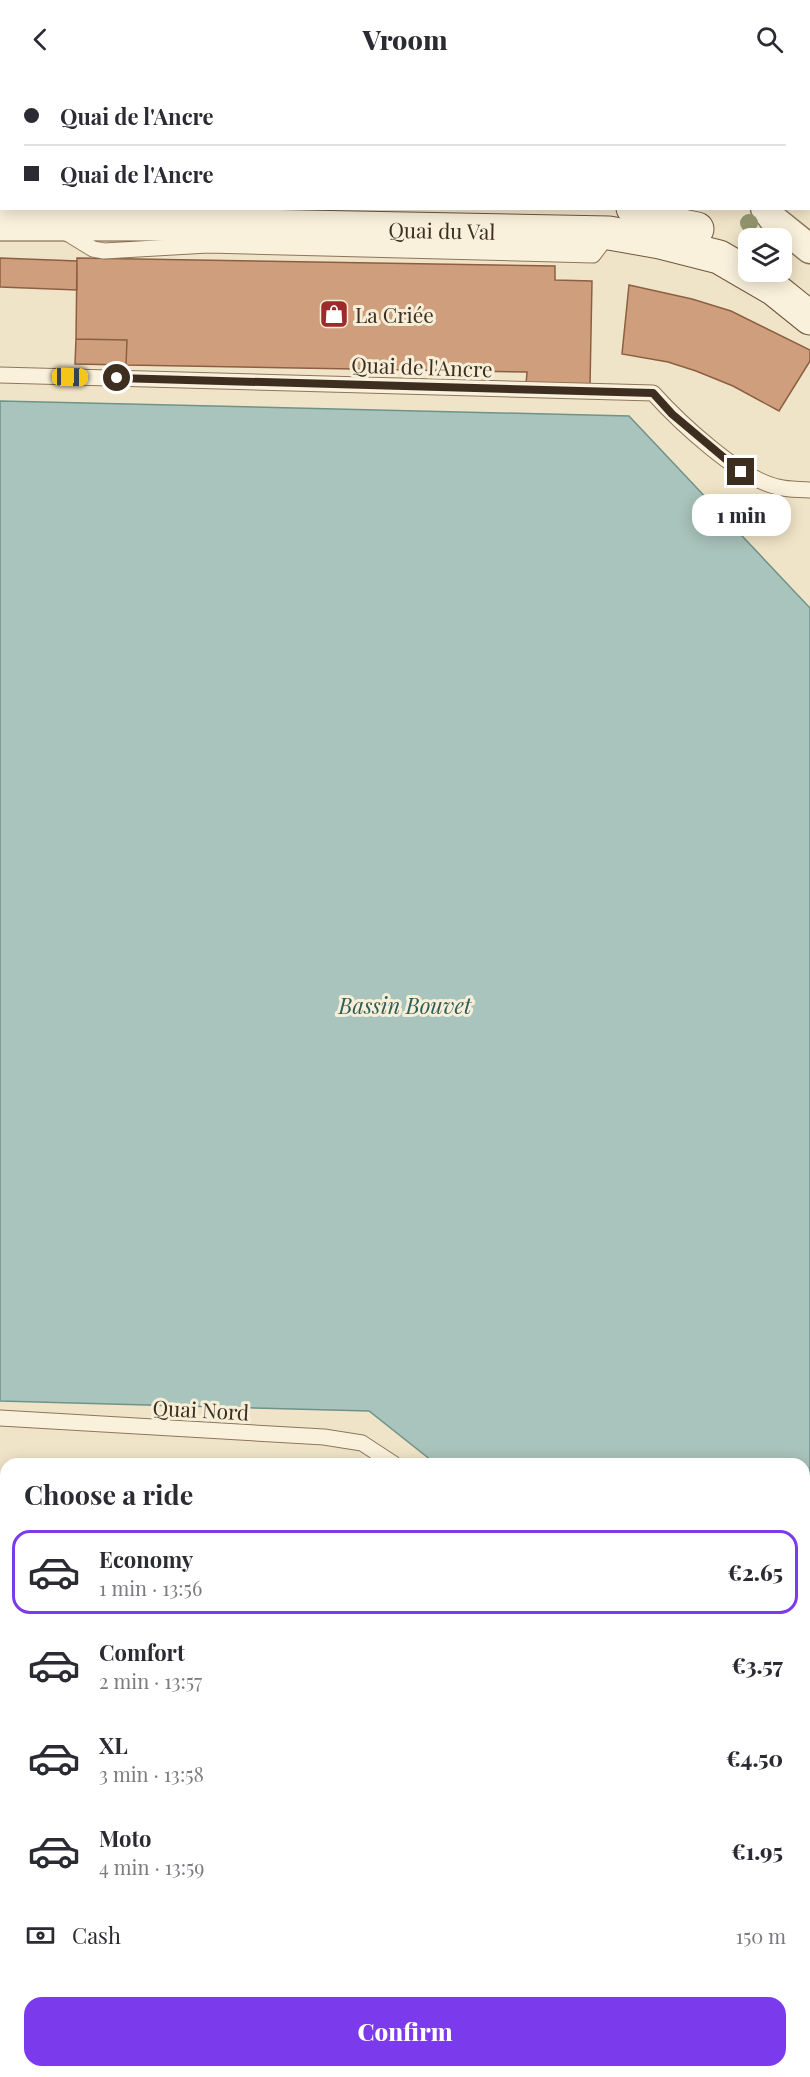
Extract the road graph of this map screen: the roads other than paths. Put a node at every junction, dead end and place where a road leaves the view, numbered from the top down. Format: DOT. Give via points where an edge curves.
graph roads {
  1 [pos="82,210"];
  2 [pos="637,210"];
  3 [pos="766,210"];
  4 [pos="0,224"];
  5 [pos="54,225"];
  6 [pos="807,239"];
  7 [pos="738,245"];
  8 [pos="792,277"];
  9 [pos="810,291"];
  10 [pos="810,318"];
  11 [pos="0,375"];
  12 [pos="810,490"];
  13 [pos="0,1418"];
  14 [pos="385,1458"];
  1 -- 5 [label="main road, Quai du Val"];
  2 -- 7 [label="main road" via="664,222 704,230"];
  3 -- 6 [label="street" via="774,220"];
  4 -- 5 [label="main road, Quai du Val"];
  5 -- 10 [label="main road, Quai du Val" via="609,233 719,257 774,289"];
  8 -- 9 [label="main road"];
  11 -- 12 [label="lane, Quai de l'Ancre" via="653,393 741,472 778,487"];
  13 -- 14 [label="lane, Quai Nord" via="324,1437 362,1443"];
}
